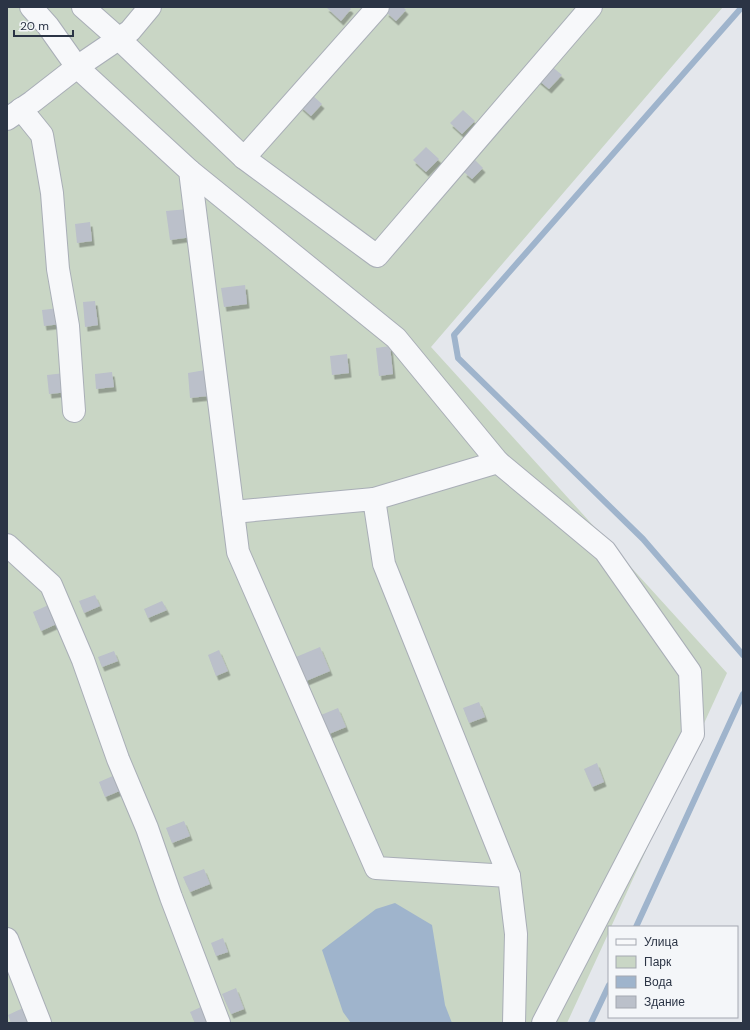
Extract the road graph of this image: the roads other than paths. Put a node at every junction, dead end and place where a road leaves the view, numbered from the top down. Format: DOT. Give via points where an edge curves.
graph roads {
  1 [pos="31,7"];
  2 [pos="150,7"];
  3 [pos="378,7"];
  4 [pos="592,7"];
  5 [pos="93,10"];
  6 [pos="118,38"];
  7 [pos="77,67"];
  8 [pos="14,114"];
  9 [pos="244,158"];
  10 [pos="190,171"];
  11 [pos="74,411"];
  12 [pos="498,462"];
  13 [pos="374,499"];
  14 [pos="233,512"];
  15 [pos="7,545"];
  16 [pos="509,876"];
  17 [pos="7,939"];
  18 [pos="40,1023"];
  19 [pos="219,1023"];
  20 [pos="514,1023"];
  21 [pos="543,1023"];
  1 -- 7 [label="lane"];
  2 -- 6 [label="lane" via="130,31"];
  3 -- 9 [label="lane"];
  4 -- 9 [label="lane" via="377,256"];
  5 -- 6 [label="lane"];
  6 -- 7 [label="lane"];
  6 -- 9 [label="lane"];
  7 -- 8 [label="lane"];
  7 -- 10 [label="lane"];
  8 -- 11 [label="lane" via="42,135 52,193 58,269 68,326"];
  10 -- 12 [label="lane" via="396,338"];
  10 -- 14 [label="lane"];
  12 -- 13 [label="lane"];
  12 -- 21 [label="lane" via="605,551 690,672 693,734"];
  13 -- 14 [label="lane"];
  13 -- 16 [label="lane" via="384,564"];
  14 -- 16 [label="lane" via="238,552 376,868"];
  15 -- 19 [label="lane" via="51,585 83,660"];
  16 -- 20 [label="lane" via="516,934"];
  17 -- 18 [label="lane"];
}
